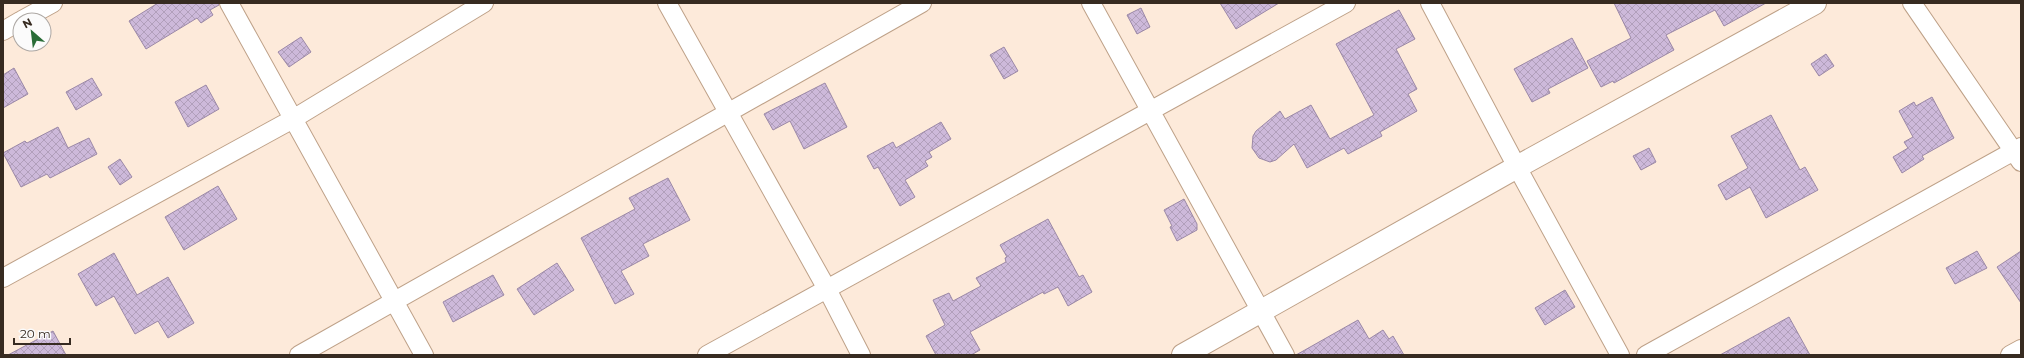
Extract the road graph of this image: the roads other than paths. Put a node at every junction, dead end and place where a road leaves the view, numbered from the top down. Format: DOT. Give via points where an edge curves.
graph roads {
  1 [pos="53,3"];
  2 [pos="229,3"];
  3 [pos="484,3"];
  4 [pos="667,3"];
  5 [pos="922,3"];
  6 [pos="1091,3"];
  7 [pos="1346,3"];
  8 [pos="1430,3"];
  9 [pos="1815,3"];
  10 [pos="1912,3"];
  11 [pos="37,12"];
  12 [pos="12,26"];
  13 [pos="3,31"];
  14 [pos="728,111"];
  15 [pos="1150,112"];
  16 [pos="293,119"];
  17 [pos="2019,154"];
  18 [pos="1517,167"];
  19 [pos="3,278"];
  20 [pos="827,289"];
  21 [pos="395,302"];
  22 [pos="1261,312"];
  23 [pos="2021,349"];
  24 [pos="299,355"];
  25 [pos="424,355"];
  26 [pos="707,355"];
  27 [pos="861,355"];
  28 [pos="1183,355"];
  29 [pos="1285,355"];
  30 [pos="1620,355"];
  31 [pos="1646,355"];
  32 [pos="2010,355"];
  1 -- 11 [label="street"];
  2 -- 16 [label="street"];
  3 -- 16 [label="street"];
  4 -- 14 [label="street"];
  5 -- 14 [label="street"];
  6 -- 15 [label="street"];
  7 -- 15 [label="street"];
  8 -- 18 [label="street"];
  9 -- 18 [label="highway"];
  10 -- 17 [label="street"];
  12 -- 13 [label="street"];
  14 -- 20 [label="street"];
  14 -- 21 [label="street"];
  15 -- 20 [label="street"];
  15 -- 22 [label="street"];
  16 -- 19 [label="street"];
  16 -- 21 [label="street"];
  17 -- 31 [label="street"];
  18 -- 22 [label="highway"];
  18 -- 30 [label="street"];
  20 -- 26 [label="street"];
  20 -- 27 [label="street"];
  21 -- 24 [label="street"];
  21 -- 25 [label="street"];
  22 -- 28 [label="highway"];
  22 -- 29 [label="street"];
  23 -- 32 [label="street"];
}
